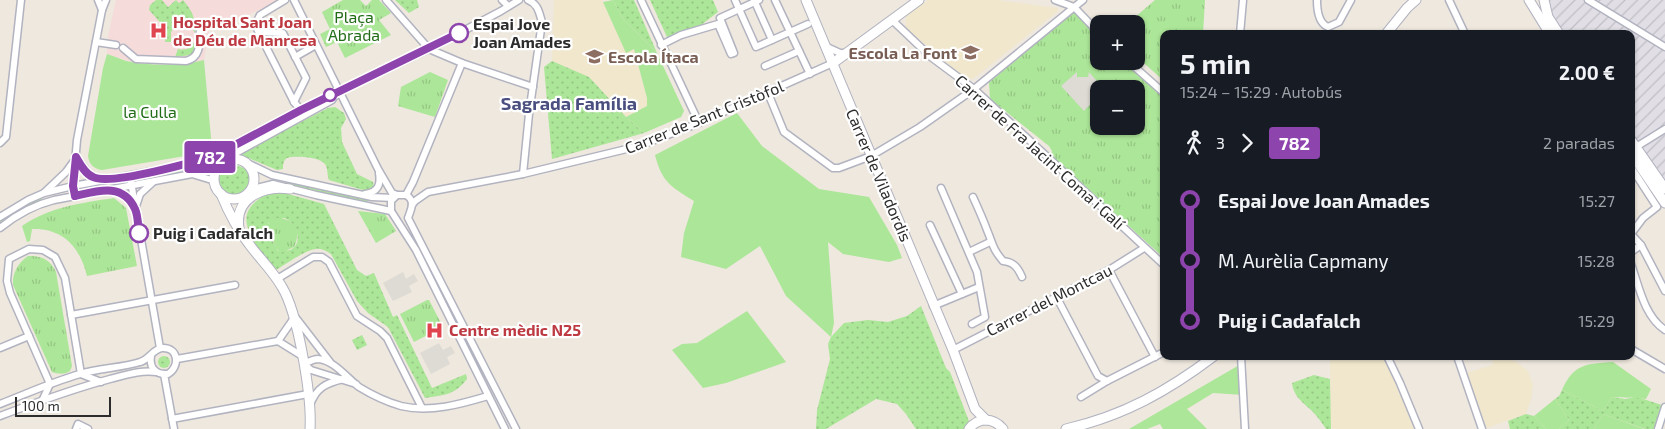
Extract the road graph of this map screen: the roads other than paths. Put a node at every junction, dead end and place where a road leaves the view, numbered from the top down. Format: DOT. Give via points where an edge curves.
graph roads {
  1 [pos="21,0"];
  2 [pos="98,0"];
  3 [pos="106,0"];
  4 [pos="286,0"];
  5 [pos="294,0"];
  6 [pos="386,0"];
  7 [pos="502,0"];
  8 [pos="519,0"];
  9 [pos="528,0"];
  10 [pos="641,0"];
  11 [pos="735,0"];
  12 [pos="775,0"];
  13 [pos="806,0"];
  14 [pos="918,0"];
  15 [pos="1055,0"];
  16 [pos="1083,0"];
  17 [pos="1243,0"];
  18 [pos="1317,0"];
  19 [pos="1351,0"];
  20 [pos="1416,0"];
  21 [pos="1449,0"];
  22 [pos="1525,0"];
  23 [pos="1529,0"];
  24 [pos="1544,0"];
  25 [pos="756,1"];
  26 [pos="1589,1"];
  27 [pos="508,6"];
  28 [pos="1074,7"];
  29 [pos="102,10"];
  30 [pos="739,10"];
  31 [pos="1537,14"];
  32 [pos="892,20"];
  33 [pos="808,24"];
  34 [pos="1090,24"];
  35 [pos="200,25"];
  36 [pos="1240,30"];
  37 [pos="1389,30"];
  38 [pos="1463,30"];
  39 [pos="1547,30"];
  40 [pos="1556,30"];
  41 [pos="259,32"];
  42 [pos="790,32"];
  43 [pos="772,40"];
  44 [pos="96,42"];
  45 [pos="316,45"];
  46 [pos="661,45"];
  47 [pos="827,47"];
  48 [pos="1665,47"];
  49 [pos="429,48"];
  50 [pos="799,51"];
  51 [pos="849,52"];
  52 [pos="295,56"];
  53 [pos="462,63"];
  54 [pos="833,63"];
  55 [pos="765,66"];
  56 [pos="1138,70"];
  57 [pos="810,74"];
  58 [pos="533,87"];
  59 [pos="974,89"];
  60 [pos="1160,89"];
  61 [pos="339,92"];
  62 [pos="768,93"];
  63 [pos="294,102"];
  64 [pos="301,110"];
  65 [pos="699,123"];
  66 [pos="1665,129"];
  67 [pos="0,143"];
  68 [pos="1635,146"];
  69 [pos="1635,150"];
  70 [pos="1635,151"];
  71 [pos="871,156"];
  72 [pos="76,157"];
  73 [pos="225,162"];
  74 [pos="247,163"];
  75 [pos="180,166"];
  76 [pos="378,169"];
  77 [pos="1635,172"];
  78 [pos="524,174"];
  79 [pos="128,176"];
  80 [pos="103,180"];
  81 [pos="153,181"];
  82 [pos="215,181"];
  83 [pos="132,185"];
  84 [pos="73,186"];
  85 [pos="941,188"];
  86 [pos="252,189"];
  87 [pos="290,189"];
  88 [pos="1665,189"];
  89 [pos="108,190"];
  90 [pos="44,193"];
  91 [pos="221,194"];
  92 [pos="360,195"];
  93 [pos="406,195"];
  94 [pos="75,196"];
  95 [pos="395,196"];
  96 [pos="973,197"];
  97 [pos="242,198"];
  98 [pos="1661,205"];
  99 [pos="135,209"];
  100 [pos="411,209"];
  101 [pos="393,212"];
  102 [pos="0,217"];
  103 [pos="234,220"];
  104 [pos="930,225"];
  105 [pos="0,228"];
  106 [pos="1635,229"];
  107 [pos="240,230"];
  108 [pos="1635,238"];
  109 [pos="990,242"];
  110 [pos="1641,245"];
  111 [pos="1144,248"];
  112 [pos="1635,249"];
  113 [pos="969,252"];
  114 [pos="1160,262"];
  115 [pos="1109,270"];
  116 [pos="1022,277"];
  117 [pos="277,279"];
  118 [pos="1635,283"];
  119 [pos="235,285"];
  120 [pos="979,287"];
  121 [pos="1665,291"];
  122 [pos="962,294"];
  123 [pos="1056,296"];
  124 [pos="152,301"];
  125 [pos="933,306"];
  126 [pos="71,315"];
  127 [pos="293,315"];
  128 [pos="972,324"];
  129 [pos="1665,330"];
  130 [pos="29,336"];
  131 [pos="278,341"];
  132 [pos="0,348"];
  133 [pos="160,348"];
  134 [pos="953,350"];
  135 [pos="1635,351"];
  136 [pos="1160,354"];
  137 [pos="152,356"];
  138 [pos="1155,357"];
  139 [pos="177,359"];
  140 [pos="303,360"];
  141 [pos="1208,360"];
  142 [pos="1241,360"];
  143 [pos="1390,360"];
  144 [pos="1458,360"];
  145 [pos="132,364"];
  146 [pos="332,365"];
  147 [pos="1665,369"];
  148 [pos="156,372"];
  149 [pos="81,374"];
  150 [pos="133,374"];
  151 [pos="164,374"];
  152 [pos="343,379"];
  153 [pos="1107,381"];
  154 [pos="100,382"];
  155 [pos="50,384"];
  156 [pos="356,384"];
  157 [pos="308,394"];
  158 [pos="488,396"];
  159 [pos="1082,397"];
  160 [pos="43,399"];
  161 [pos="0,404"];
  162 [pos="310,406"];
  163 [pos="1665,407"];
  164 [pos="422,408"];
  165 [pos="975,409"];
  166 [pos="0,416"];
  167 [pos="172,419"];
  168 [pos="986,420"];
  169 [pos="971,427"];
  170 [pos="76,429"];
  171 [pos="88,429"];
  172 [pos="174,429"];
  173 [pos="310,429"];
  174 [pos="505,429"];
  175 [pos="516,429"];
  176 [pos="1002,429"];
  177 [pos="1066,429"];
  178 [pos="1245,429"];
  179 [pos="1419,429"];
  180 [pos="1482,429"];
  181 [pos="1658,429"];
  1 -- 67 [label="street" via="6,137"];
  2 -- 29 [label="street"];
  3 -- 29 [label="street"];
  4 -- 41 [label="street" via="260,15 255,25"];
  5 -- 45 [label="street"];
  6 -- 49 [label="street"];
  7 -- 27 [label="street"];
  8 -- 27 [label="street"];
  9 -- 58 [label="street" via="539,10 542,22"];
  10 -- 46 [label="street"];
  11 -- 30 [label="street"];
  12 -- 42 [label="street"];
  13 -- 47 [label="street, Carrer de Viladordis"];
  14 -- 32 [label="street, Carrer de Sant Cristòfol"];
  15 -- 28 [label="street"];
  16 -- 28 [label="street"];
  17 -- 36 [label="street"];
  18 -- 19 [label="street" via="1320,20 1328,27 1339,22"];
  20 -- 37 [label="street"];
  21 -- 38 [label="street"];
  22 -- 31 [label="street"];
  23 -- 31 [label="street"];
  24 -- 40 [label="street" via="1548,17"];
  25 -- 30 [label="street"];
  25 -- 43 [label="street"];
  26 -- 48 [label="street"];
  27 -- 49 [label="street"];
  28 -- 34 [label="street"];
  28 -- 59 [label="street"];
  29 -- 44 [label="street"];
  30 -- 43 [label="street" via="756,47"];
  30 -- 46 [label="street" via="720,18 734,53 731,54 718,24"];
  31 -- 39 [label="street"];
  32 -- 51 [label="street, Carrer de Sant Cristòfol"];
  32 -- 59 [label="street, Carrer de Fra Jacint Coma i Galí" via="931,57"];
  33 -- 42 [label="street"];
  35 -- 44 [label="street" via="198,52 196,57 186,61 136,60 120,46"];
  41 -- 52 [label="street" via="283,32"];
  41 -- 63 [label="street"];
  42 -- 43 [label="street"];
  42 -- 50 [label="street"];
  44 -- 72 [label="street"];
  45 -- 52 [label="street"];
  45 -- 61 [label="street"];
  46 -- 65 [label="street"];
  47 -- 51 [label="street" via="840,53"];
  47 -- 54 [label="street, Carrer de Viladordis"];
  49 -- 53 [label="street"];
  49 -- 61 [label="street"];
  50 -- 55 [label="street"];
  50 -- 57 [label="street"];
  51 -- 54 [label="street, Carrer de Sant Cristòfol"];
  52 -- 63 [label="street" via="306,78"];
  53 -- 58 [label="street"];
  53 -- 93 [label="street"];
  54 -- 57 [label="street, Carrer de Sant Cristòfol"];
  54 -- 71 [label="street, Carrer de Viladordis"];
  56 -- 60 [label="street"];
  57 -- 62 [label="street, Carrer de Sant Cristòfol"];
  58 -- 78 [label="street"];
  59 -- 71 [label="street"];
  59 -- 111 [label="street, Carrer de Fra Jacint Coma i Galí"];
  61 -- 64 [label="street"];
  61 -- 73 [label="street" via="332,100"];
  61 -- 76 [label="street"];
  62 -- 65 [label="street, Carrer de Sant Cristòfol"];
  62 -- 71 [label="street" via="784,132 834,168"];
  63 -- 64 [label="street"];
  64 -- 75 [label="street" via="220,153"];
  65 -- 78 [label="street, Carrer de Sant Cristòfol" via="640,146"];
  66 -- 68 [label="street"];
  69 -- 88 [label="street"];
  70 -- 98 [label="street"];
  71 -- 125 [label="street, Carrer de Viladordis"];
  72 -- 80 [label="street" via="90,176"];
  72 -- 84 [label="street"];
  72 -- 90 [label="street"];
  73 -- 74 [label="street" via="238,160"];
  73 -- 75 [label="street"];
  73 -- 82 [label="street" via="216,172"];
  74 -- 86 [label="street" via="254,175"];
  74 -- 92 [label="street" via="272,175"];
  75 -- 79 [label="street"];
  76 -- 92 [label="street" via="380,180 377,189"];
  76 -- 95 [label="street"];
  77 -- 98 [label="street"];
  78 -- 100 [label="street, Carrer de Sant Cristòfol" via="428,192 415,201"];
  79 -- 80 [label="street"];
  79 -- 83 [label="street"];
  80 -- 84 [label="street"];
  81 -- 82 [label="street" via="192,174"];
  81 -- 83 [label="street"];
  81 -- 99 [label="street" via="140,194"];
  82 -- 91 [label="street"];
  83 -- 89 [label="street"];
  83 -- 99 [label="street"];
  84 -- 90 [label="street"];
  84 -- 94 [label="street"];
  85 -- 113 [label="street"];
  86 -- 87 [label="street" via="273,184"];
  86 -- 97 [label="street"];
  87 -- 101 [label="street"];
  87 -- 107 [label="street" via="266,189 246,200 239,212"];
  89 -- 94 [label="street"];
  89 -- 99 [label="street" via="123,194"];
  90 -- 102 [label="street"];
  91 -- 97 [label="street" via="231,199"];
  91 -- 103 [label="street"];
  92 -- 95 [label="street"];
  93 -- 95 [label="street"];
  93 -- 100 [label="street" via="410,198"];
  94 -- 105 [label="street" via="38,205"];
  95 -- 101 [label="street" via="390,204"];
  96 -- 109 [label="street"];
  97 -- 103 [label="street"];
  98 -- 106 [label="street"];
  99 -- 124 [label="street"];
  100 -- 101 [label="street" via="401,216"];
  100 -- 175 [label="street" via="408,218"];
  101 -- 158 [label="street" via="416,250"];
  103 -- 107 [label="street"];
  104 -- 122 [label="street"];
  107 -- 117 [label="street"];
  108 -- 110 [label="street"];
  109 -- 113 [label="street"];
  109 -- 116 [label="street" via="1003,261 1018,268"];
  110 -- 112 [label="street"];
  110 -- 121 [label="street"];
  111 -- 114 [label="street, Carrer de Fra Jacint Coma i Galí"];
  111 -- 115 [label="street, Carrer del Montcau"];
  113 -- 120 [label="street"];
  115 -- 123 [label="street, Carrer del Montcau"];
  115 -- 138 [label="street"];
  117 -- 127 [label="street"];
  117 -- 164 [label="street" via="312,257 318,256 329,262 357,316 387,338"];
  118 -- 129 [label="street" via="1647,308"];
  119 -- 124 [label="street"];
  120 -- 122 [label="street"];
  120 -- 128 [label="street" via="985,317"];
  122 -- 125 [label="street"];
  123 -- 134 [label="street, Carrer del Montcau"];
  123 -- 153 [label="street" via="1098,376"];
  124 -- 126 [label="street"];
  124 -- 133 [label="street"];
  125 -- 134 [label="street, Carrer de Viladordis"];
  126 -- 130 [label="street" via="65,278 56,258 43,250 29,249 9,259 7,281"];
  126 -- 149 [label="street"];
  127 -- 131 [label="street"];
  127 -- 140 [label="street"];
  127 -- 146 [label="street"];
  130 -- 132 [label="street"];
  130 -- 155 [label="street"];
  131 -- 139 [label="street"];
  131 -- 140 [label="street"];
  133 -- 137 [label="street"];
  133 -- 139 [label="street" via="173,352"];
  134 -- 165 [label="street, Carrer de Viladordis"];
  135 -- 147 [label="street"];
  136 -- 138 [label="street"];
  137 -- 145 [label="street"];
  137 -- 148 [label="street" via="151,365"];
  138 -- 153 [label="street"];
  139 -- 151 [label="street" via="174,370"];
  140 -- 146 [label="street" via="316,359"];
  140 -- 152 [label="street" via="311,370"];
  140 -- 157 [label="street"];
  141 -- 177 [label="street" via="1132,408"];
  142 -- 178 [label="street"];
  143 -- 179 [label="street"];
  144 -- 180 [label="street"];
  145 -- 149 [label="street"];
  145 -- 150 [label="street" via="137,370"];
  146 -- 156 [label="street"];
  148 -- 150 [label="street"];
  148 -- 151 [label="street"];
  149 -- 154 [label="street"];
  149 -- 155 [label="street"];
  150 -- 154 [label="street"];
  151 -- 167 [label="street"];
  152 -- 156 [label="street"];
  152 -- 162 [label="street" via="320,388"];
  153 -- 159 [label="street"];
  154 -- 160 [label="street"];
  155 -- 160 [label="street"];
  155 -- 161 [label="street"];
  156 -- 164 [label="street" via="391,403"];
  157 -- 162 [label="street"];
  157 -- 167 [label="street"];
  158 -- 164 [label="street" via="451,406"];
  158 -- 174 [label="street"];
  160 -- 166 [label="street"];
  162 -- 173 [label="street"];
  163 -- 181 [label="street"];
  165 -- 168 [label="street"];
  165 -- 169 [label="street"];
  167 -- 172 [label="street"];
  168 -- 169 [label="street"];
  168 -- 176 [label="street"];
  170 -- 171 [label="street" via="78,424"];
}
